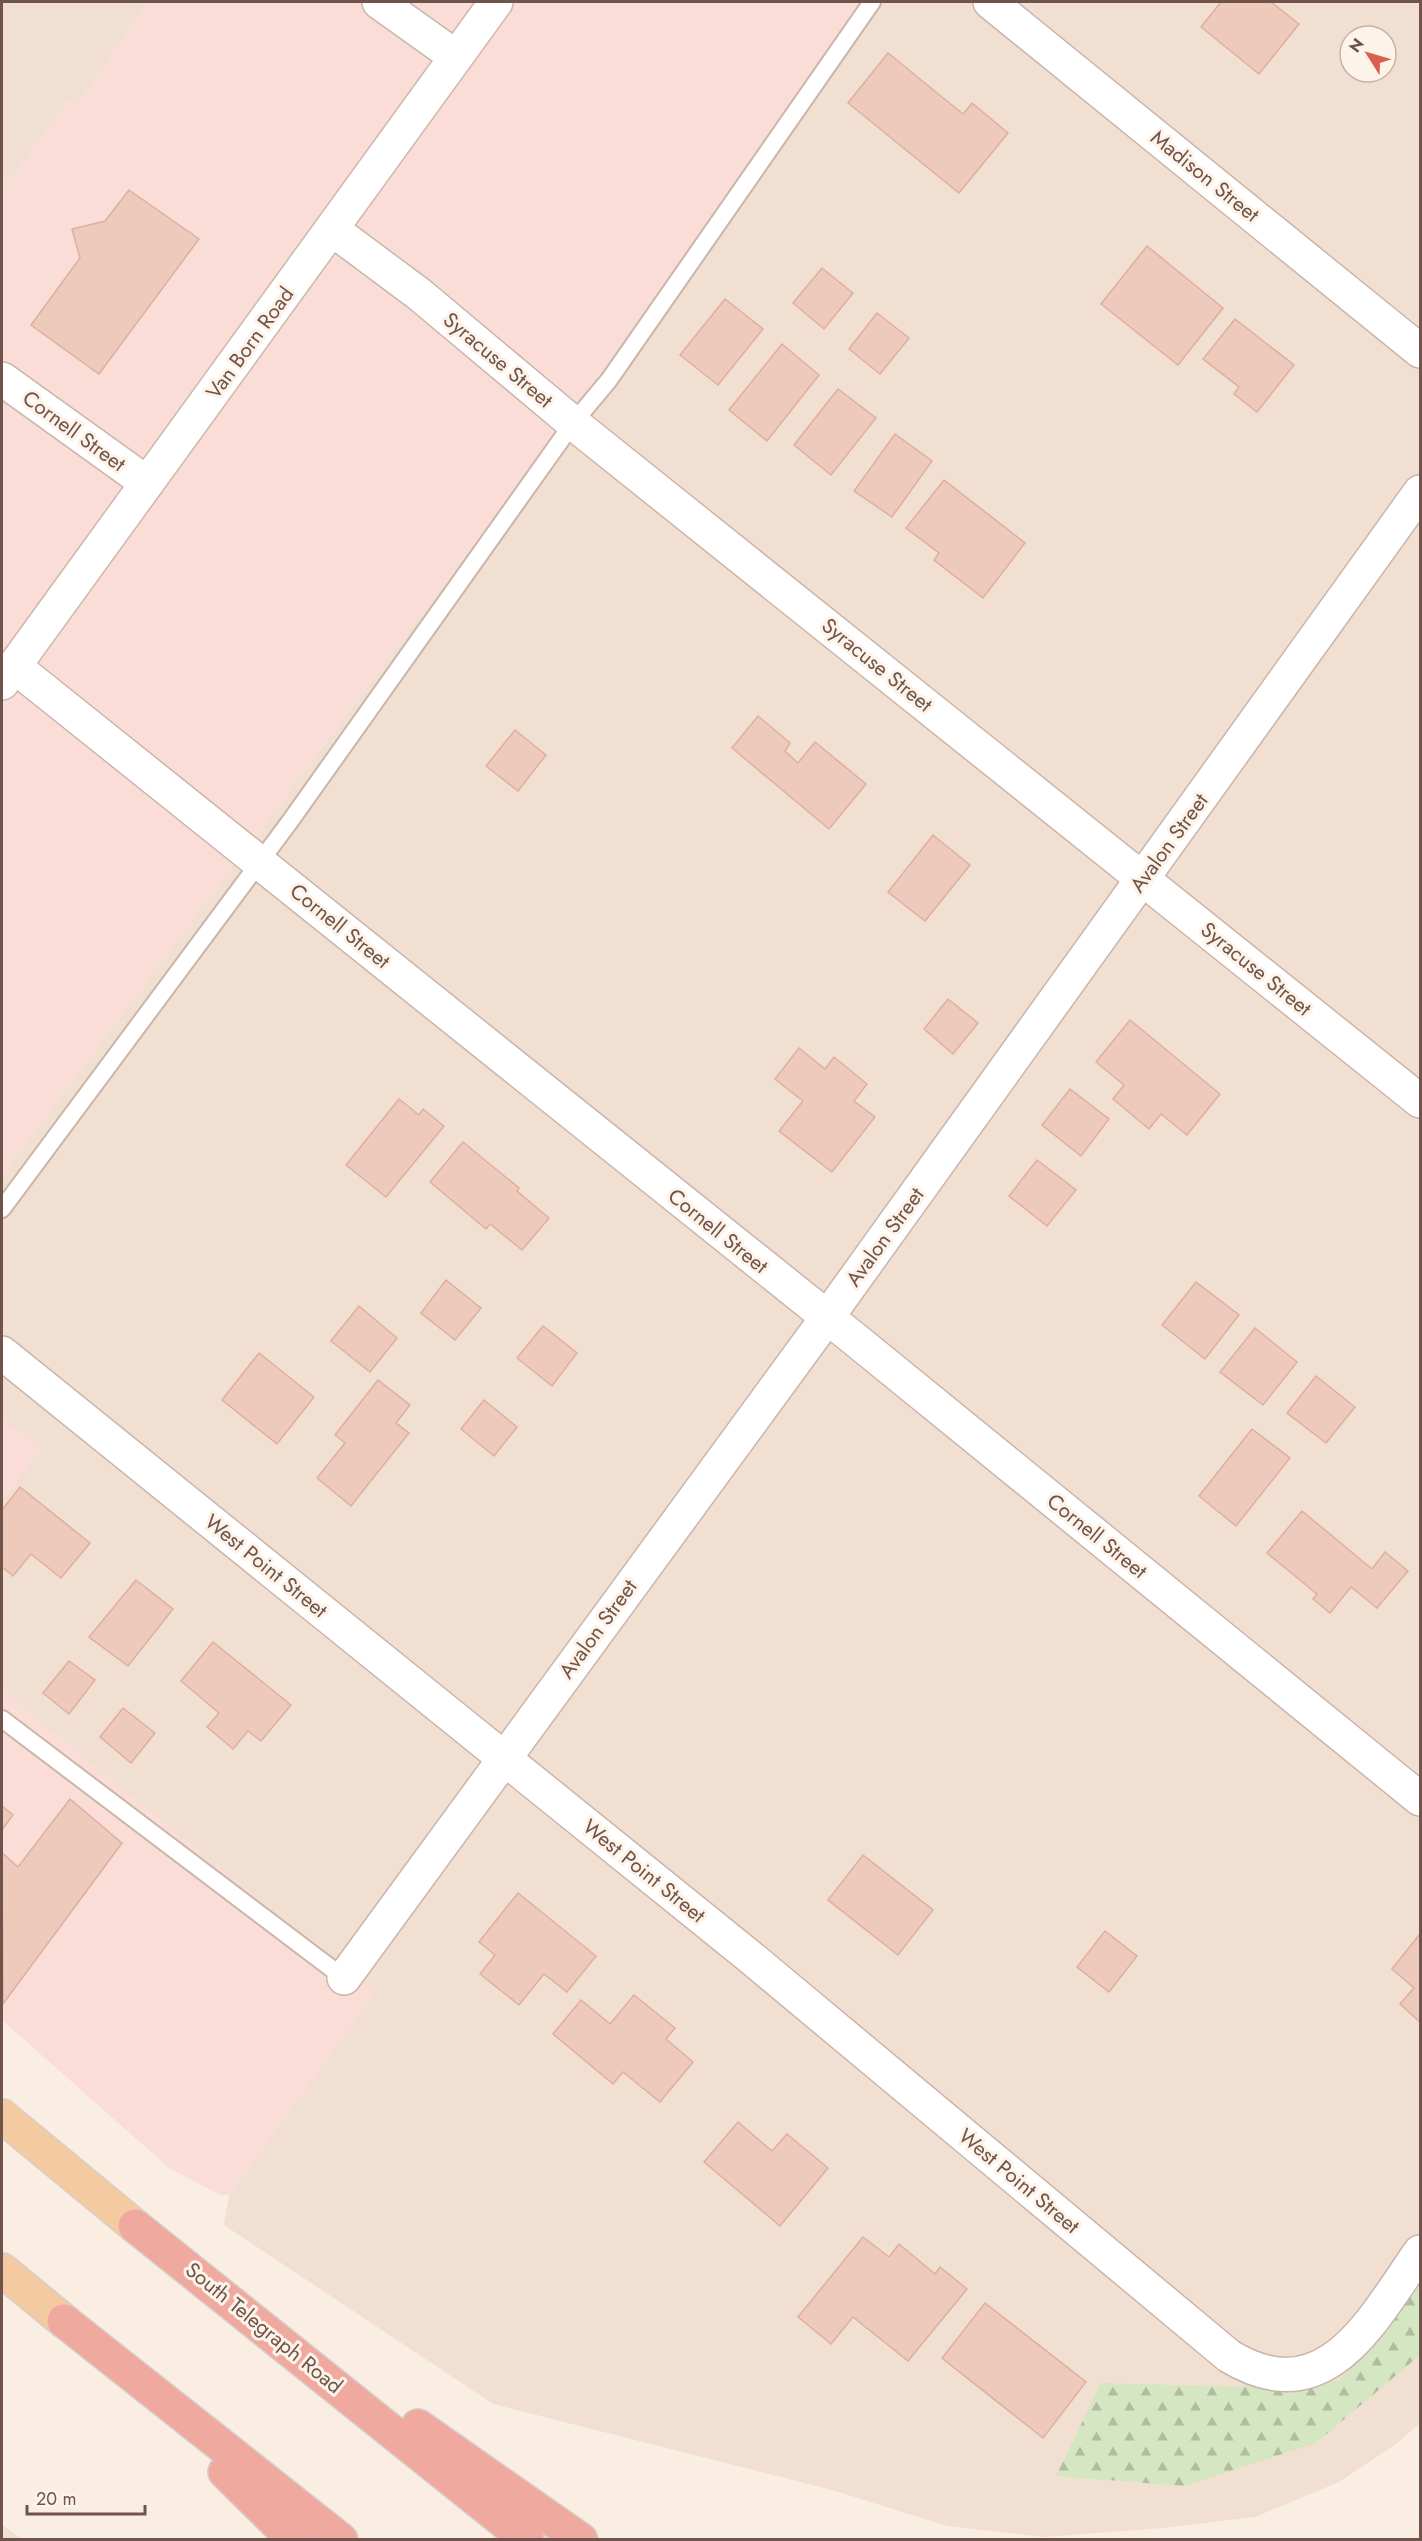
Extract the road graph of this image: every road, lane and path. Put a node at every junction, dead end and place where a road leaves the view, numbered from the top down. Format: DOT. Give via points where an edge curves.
graph roads {
  1 [pos="379,2"];
  2 [pos="496,2"];
  3 [pos="872,2"];
  4 [pos="990,2"];
  5 [pos="456,57"];
  6 [pos="333,230"];
  7 [pos="1420,351"];
  8 [pos="2,379"];
  9 [pos="573,423"];
  10 [pos="147,483"];
  11 [pos="1420,492"];
  12 [pos="8,675"];
  13 [pos="260,861"];
  14 [pos="1144,878"];
  15 [pos="1420,1101"];
  16 [pos="2,1209"];
  17 [pos="826,1319"];
  18 [pos="2,1353"];
  19 [pos="2,1719"];
  20 [pos="504,1756"];
  21 [pos="1420,1799"];
  22 [pos="344,1978"];
  23 [pos="2,2116"];
  24 [pos="135,2226"];
  25 [pos="1420,2252"];
  26 [pos="189,2268"];
  27 [pos="2,2270"];
  28 [pos="64,2321"];
  29 [pos="115,2363"];
  30 [pos="294,2540"];
  31 [pos="341,2540"];
  32 [pos="527,2540"];
  33 [pos="581,2540"];
  1 -- 5 [label="street"];
  2 -- 5 [label="street, Van Born Road"];
  3 -- 9 [label="lane" via="609,380"];
  4 -- 7 [label="street, Madison Street"];
  5 -- 6 [label="street, Van Born Road"];
  6 -- 9 [label="street, Syracuse Street" via="419,294"];
  6 -- 10 [label="street, Van Born Road"];
  8 -- 10 [label="street, Cornell Street"];
  9 -- 13 [label="lane"];
  9 -- 14 [label="street, Syracuse Street"];
  10 -- 12 [label="street, Van Born Road"];
  11 -- 14 [label="street, Avalon Street"];
  12 -- 13 [label="street, Cornell Street"];
  13 -- 16 [label="lane"];
  13 -- 17 [label="street, Cornell Street"];
  14 -- 15 [label="street, Syracuse Street"];
  14 -- 17 [label="street, Avalon Street"];
  17 -- 20 [label="street, Avalon Street"];
  17 -- 21 [label="street, Cornell Street"];
  18 -- 20 [label="street, West Point Street"];
  19 -- 22 [label="lane"];
  20 -- 22 [label="street, Avalon Street"];
  20 -- 25 [label="street, West Point Street" via="1246,2367 1292,2375 1335,2361 1355,2344"];
  23 -- 24 [label="main road, South Telegraph Road"];
  24 -- 26 [label="highway, South Telegraph Road"];
  26 -- 32 [label="highway, South Telegraph Road"];
  26 -- 33 [label="highway"];
  27 -- 28 [label="main road"];
  28 -- 29 [label="highway"];
  29 -- 30 [label="highway"];
  29 -- 31 [label="highway"];
}
